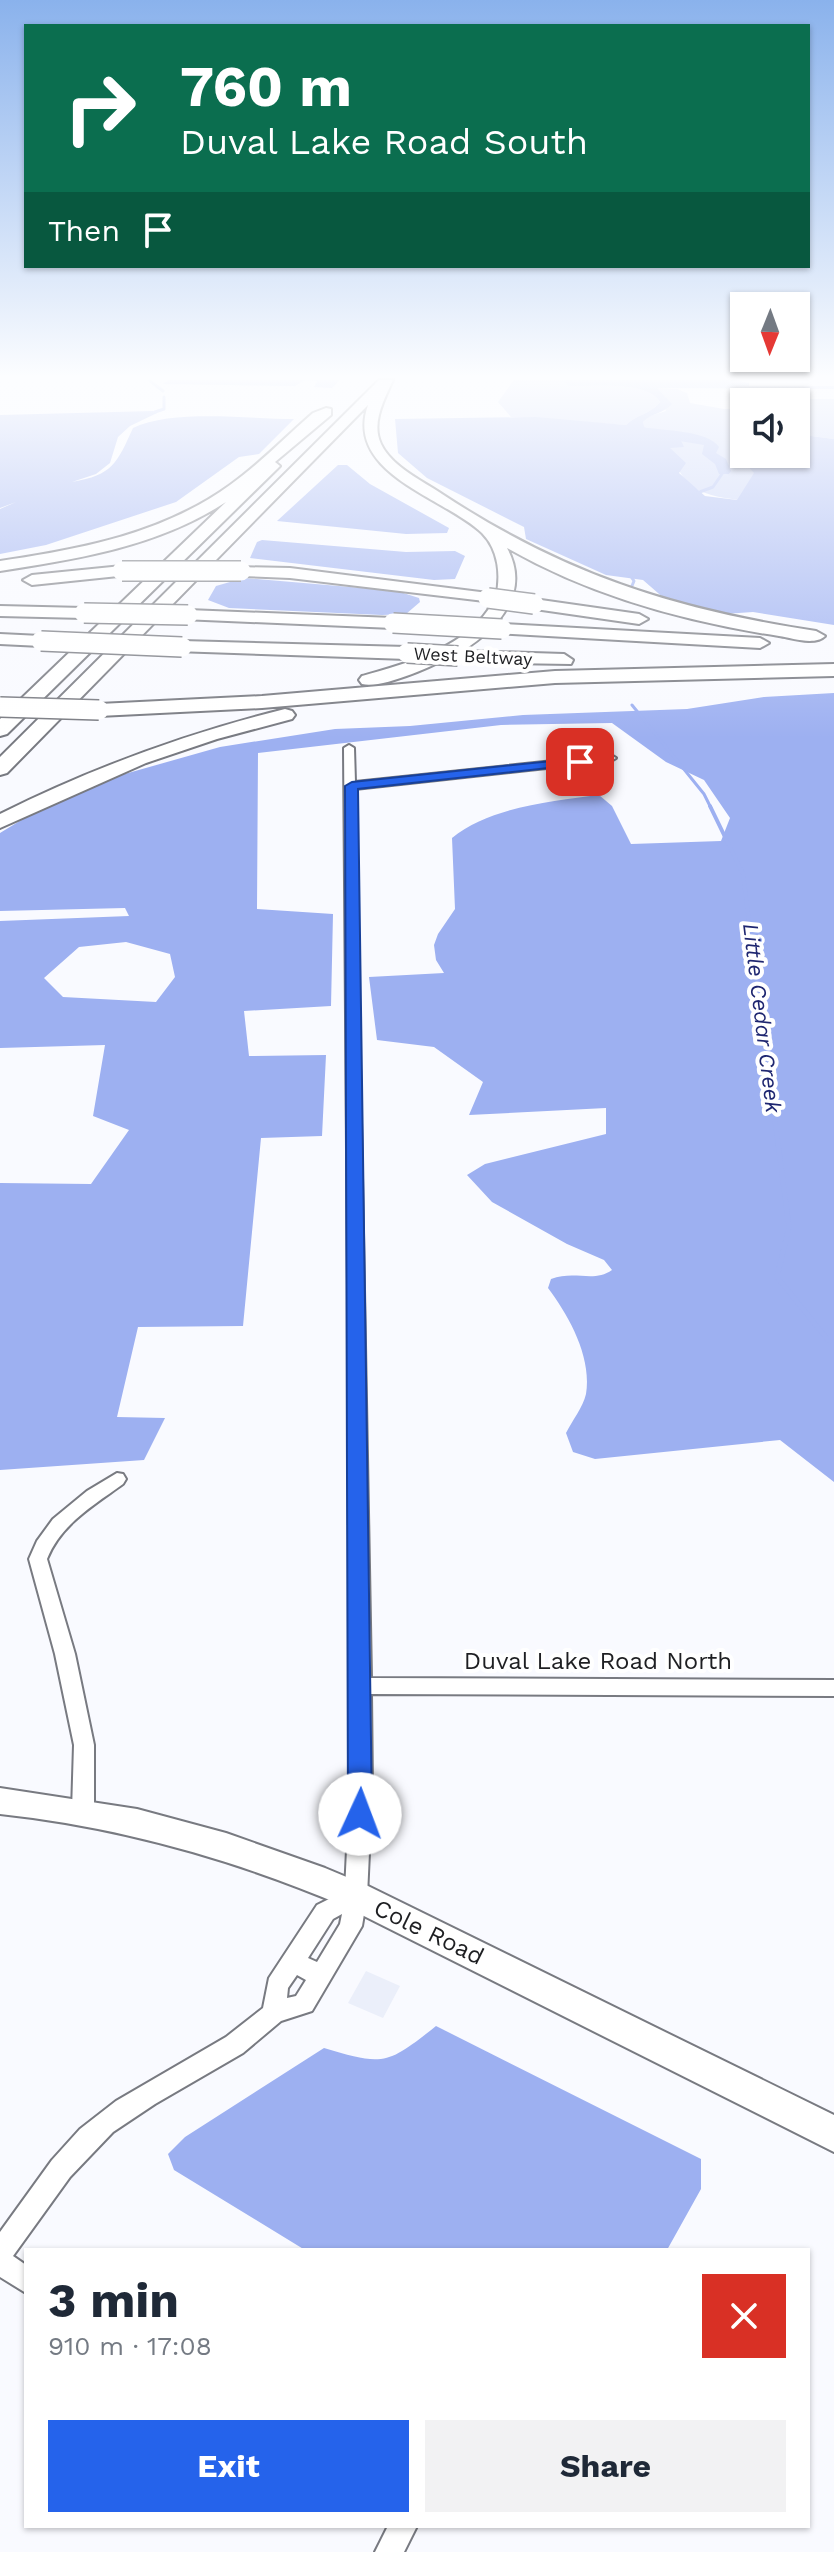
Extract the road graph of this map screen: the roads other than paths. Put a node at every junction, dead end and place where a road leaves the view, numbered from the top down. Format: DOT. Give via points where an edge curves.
graph roads {
  1 [pos="220,499"];
  2 [pos="237,499"];
  3 [pos="267,499"];
  4 [pos="439,499"];
  5 [pos="487,528"];
  6 [pos="0,566"];
  7 [pos="6,580"];
  8 [pos="0,611"];
  9 [pos="825,637"];
  10 [pos="0,639"];
  11 [pos="834,645"];
  12 [pos="834,670"];
  13 [pos="488,682"];
  14 [pos="0,707"];
  15 [pos="165,708"];
  16 [pos="0,730"];
  17 [pos="349,748"];
  18 [pos="611,758"];
  19 [pos="0,769"];
  20 [pos="352,786"];
  21 [pos="0,822"];
  22 [pos="117,1479"];
  23 [pos="361,1686"];
  24 [pos="834,1688"];
  25 [pos="0,1801"];
  26 [pos="83,1811"];
  27 [pos="356,1896"];
  28 [pos="292,1961"];
  29 [pos="321,1976"];
  30 [pos="274,2013"];
  31 [pos="834,2134"];
  32 [pos="0,2253"];
  33 [pos="0,2262"];
  34 [pos="24,2279"];
  1 -- 6 [label="highway" via="151,535"];
  2 -- 16 [label="highway"];
  3 -- 19 [label="highway"];
  4 -- 5 [label="highway"];
  5 -- 9 [label="highway" via="604,589 661,607"];
  5 -- 15 [label="highway" via="508,572 507,590 496,614 478,633 443,654 324,690"];
  7 -- 9 [label="highway, bridge" via="122,571 290,573"];
  8 -- 11 [label="highway, West Beltway, bridge" via="393,623"];
  10 -- 12 [label="highway, West Beltway, bridge"];
  12 -- 13 [label="highway"];
  13 -- 15 [label="highway"];
  13 -- 21 [label="highway" via="371,698 246,724 116,765"];
  14 -- 15 [label="highway, bridge"];
  17 -- 20 [label="street"];
  18 -- 20 [label="street"];
  20 -- 23 [label="street"];
  22 -- 26 [label="street" via="56,1527 38,1559 84,1745"];
  23 -- 24 [label="street, Duval Lake Road North"];
  23 -- 27 [label="street"];
  25 -- 26 [label="street, Cole Road"];
  26 -- 27 [label="street, Cole Road" via="233,1849"];
  27 -- 28 [label="street" via="325,1912"];
  27 -- 29 [label="street" via="351,1926"];
  27 -- 31 [label="street, Cole Road"];
  28 -- 29 [label="street"];
  28 -- 30 [label="street" via="277,1985"];
  29 -- 30 [label="street" via="304,2004"];
  30 -- 32 [label="street" via="251,2037 106,2122 83,2143"];
  33 -- 34 [label="street"];
}
